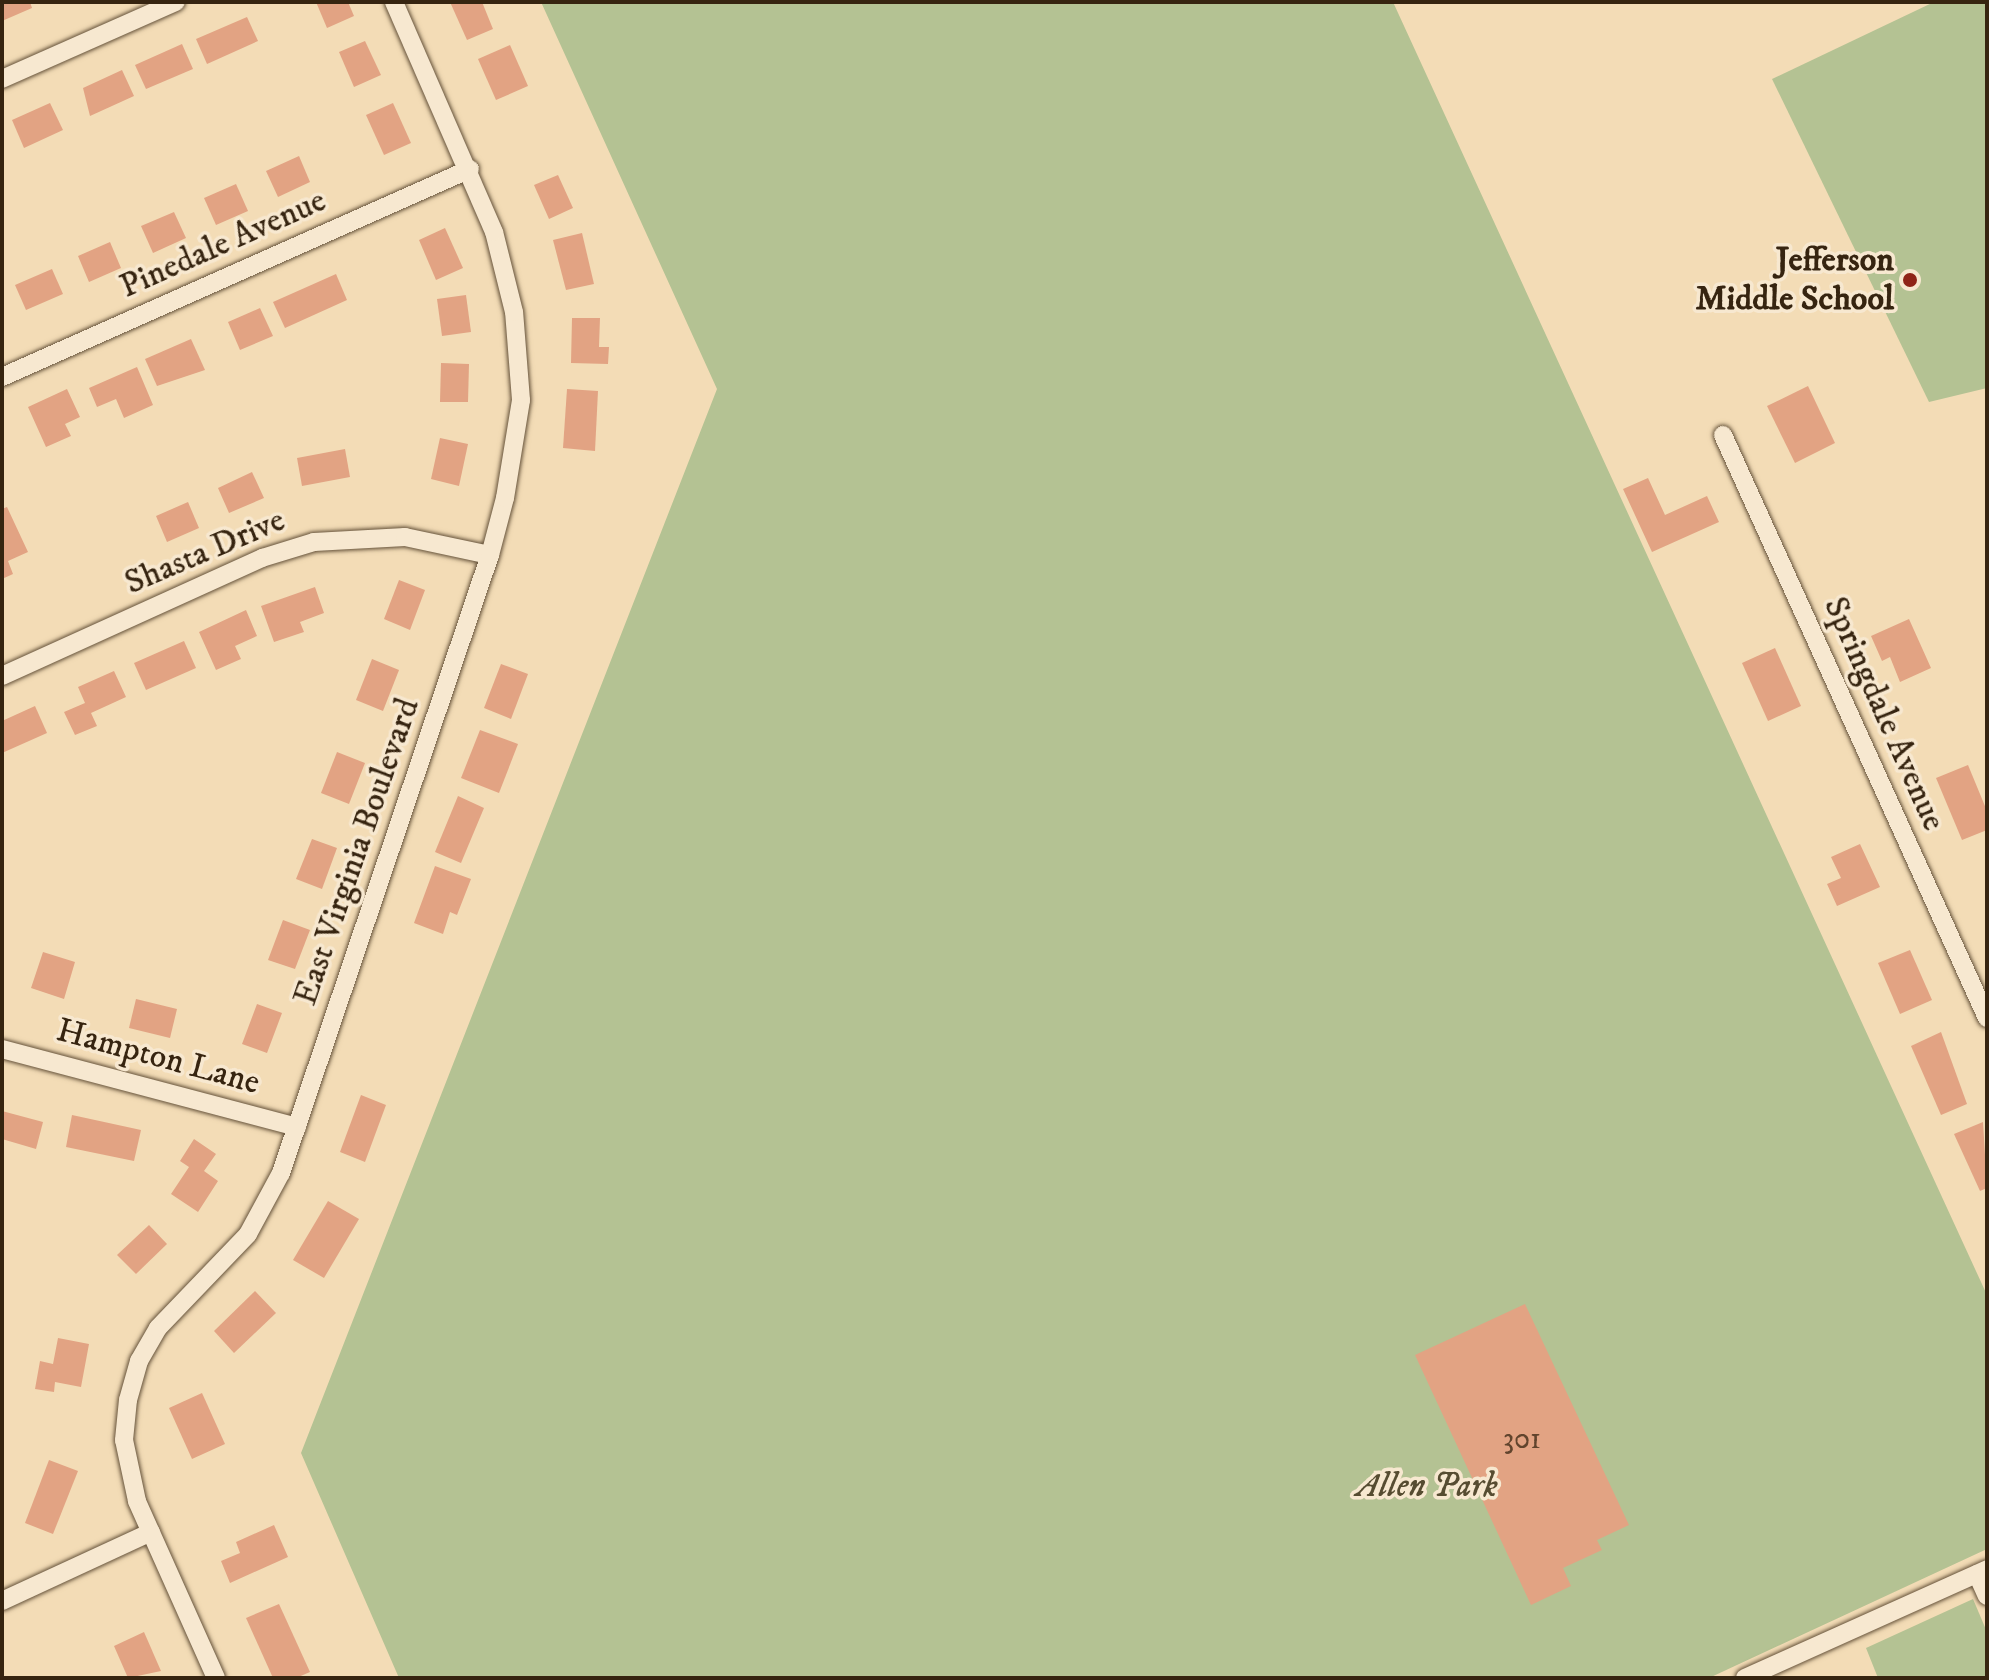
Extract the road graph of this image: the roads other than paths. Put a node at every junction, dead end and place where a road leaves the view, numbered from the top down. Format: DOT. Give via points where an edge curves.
graph roads {
  1 [pos="176,2"];
  2 [pos="394,2"];
  3 [pos="2,79"];
  4 [pos="470,169"];
  5 [pos="2,377"];
  6 [pos="1723,435"];
  7 [pos="490,555"];
  8 [pos="2,676"];
  9 [pos="1987,1018"];
  10 [pos="2,1049"];
  11 [pos="297,1127"];
  12 [pos="151,1532"];
  13 [pos="1982,1571"];
  14 [pos="1987,1596"];
  15 [pos="2,1601"];
  16 [pos="216,1678"];
  17 [pos="1745,1678"];
  1 -- 3 [label="street"];
  2 -- 4 [label="street, East Virginia Boulevard"];
  4 -- 5 [label="street, Pinedale Avenue"];
  4 -- 7 [label="street, East Virginia Boulevard" via="507,277 519,356 521,400 514,452"];
  6 -- 9 [label="street, Springdale Avenue"];
  7 -- 8 [label="street, Shasta Drive" via="405,537 314,542 251,562"];
  7 -- 11 [label="street, East Virginia Boulevard"];
  10 -- 11 [label="street, Hampton Lane"];
  11 -- 12 [label="street, East Virginia Boulevard" via="281,1173 248,1234 158,1328 139,1361 124,1440 127,1467"];
  12 -- 15 [label="street"];
  12 -- 16 [label="street, East Virginia Boulevard"];
  13 -- 14 [label="street"];
  13 -- 17 [label="street"];
}
